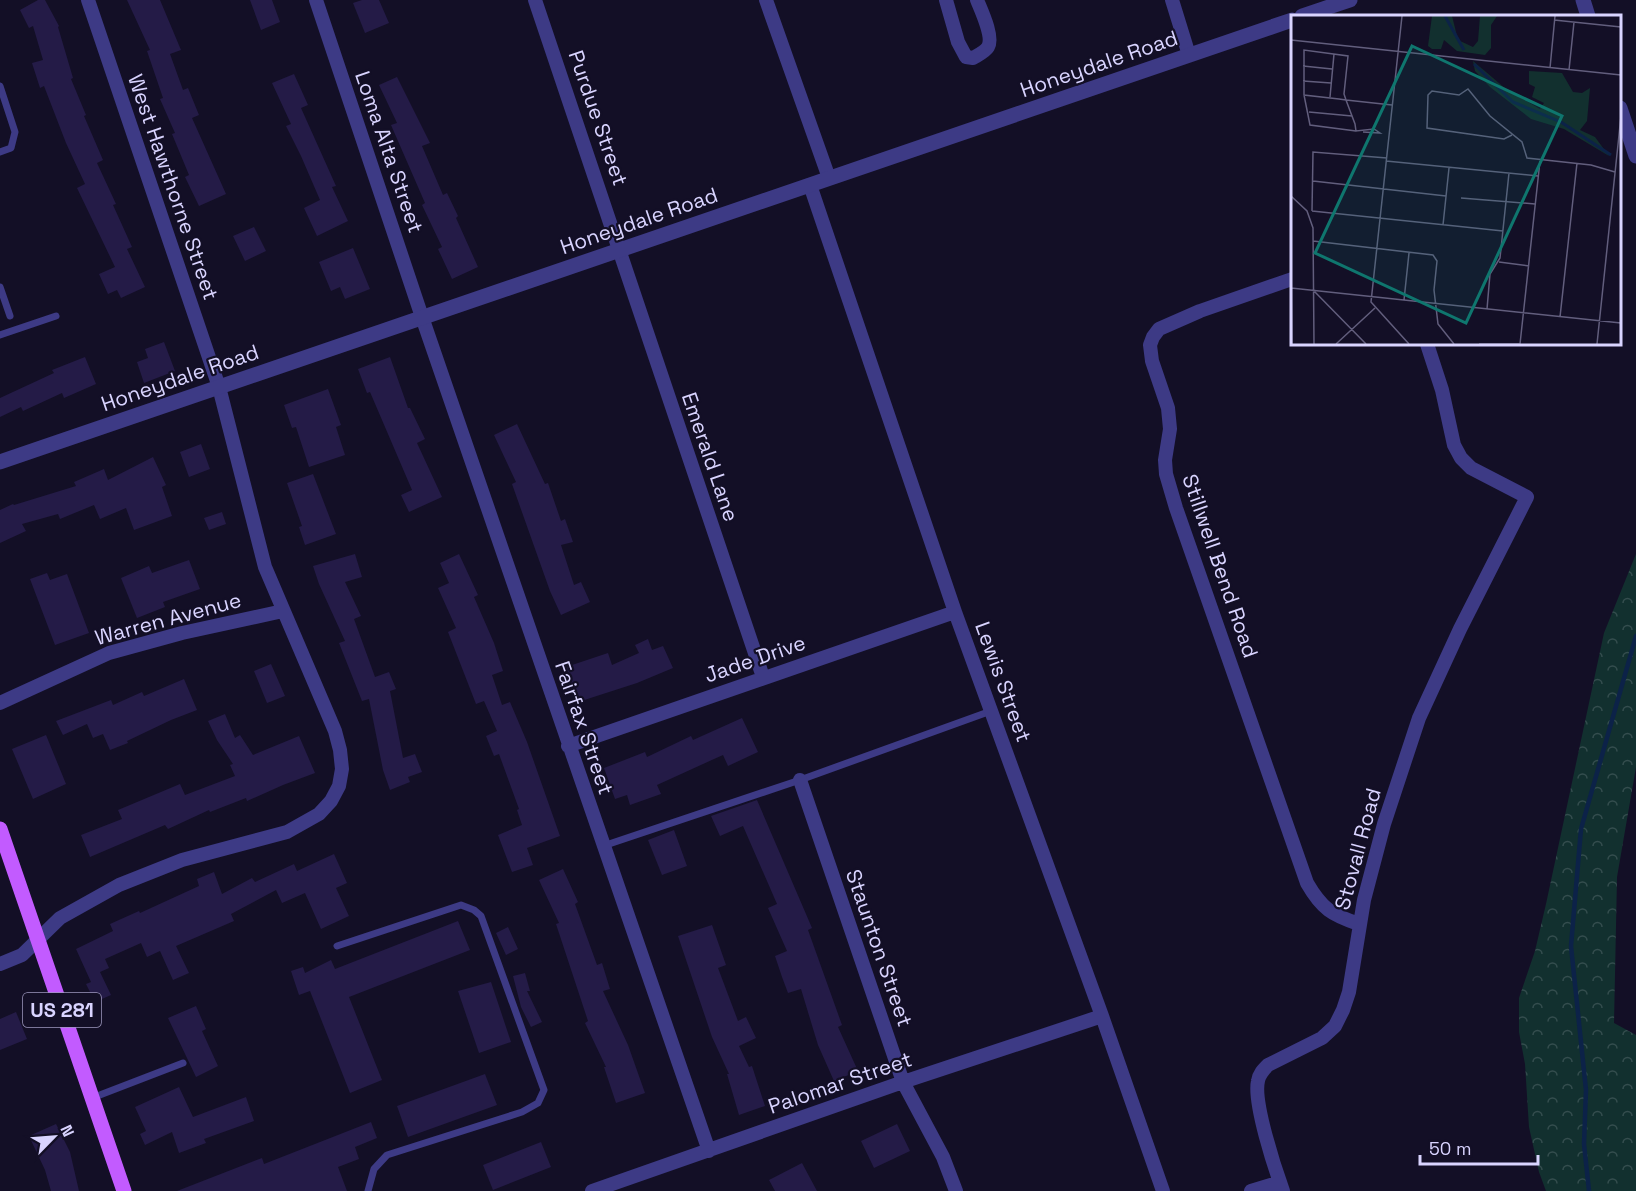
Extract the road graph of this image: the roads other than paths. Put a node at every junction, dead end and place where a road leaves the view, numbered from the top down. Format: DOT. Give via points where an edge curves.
graph roads {
  1 [pos="88,0"];
  2 [pos="315,0"];
  3 [pos="535,0"];
  4 [pos="766,0"];
  5 [pos="946,0"];
  6 [pos="977,0"];
  7 [pos="1172,0"];
  8 [pos="1350,0"];
  9 [pos="1583,0"];
  10 [pos="1305,15"];
  11 [pos="1588,15"];
  12 [pos="1291,21"];
  13 [pos="1189,55"];
  14 [pos="0,86"];
  15 [pos="1624,115"];
  16 [pos="0,152"];
  17 [pos="1636,156"];
  18 [pos="829,178"];
  19 [pos="810,185"];
  20 [pos="618,250"];
  21 [pos="1291,280"];
  22 [pos="0,287"];
  23 [pos="10,316"];
  24 [pos="56,316"];
  25 [pos="422,317"];
  26 [pos="0,335"];
  27 [pos="1427,345"];
  28 [pos="219,387"];
  29 [pos="0,462"];
  30 [pos="283,611"];
  31 [pos="955,612"];
  32 [pos="763,677"];
  33 [pos="0,703"];
  34 [pos="992,711"];
  35 [pos="568,747"];
  36 [pos="800,780"];
  37 [pos="0,829"];
  38 [pos="603,846"];
  39 [pos="1359,924"];
  40 [pos="37,938"];
  41 [pos="337,946"];
  42 [pos="0,964"];
  43 [pos="1102,1016"];
  44 [pos="183,1063"];
  45 [pos="903,1082"];
  46 [pos="92,1098"];
  47 [pos="709,1151"];
  48 [pos="1281,1187"];
  49 [pos="124,1191"];
  50 [pos="368,1191"];
  51 [pos="592,1191"];
  52 [pos="956,1191"];
  53 [pos="1162,1191"];
  54 [pos="1251,1191"];
  1 -- 28 [label="street, West Hawthorne Street"];
  2 -- 25 [label="street, Loma Alta Street"];
  3 -- 20 [label="street, Purdue Street"];
  4 -- 18 [label="street"];
  5 -- 6 [label="street" via="958,42 966,57 973,58 990,44"];
  7 -- 13 [label="street"];
  8 -- 10 [label="street"];
  9 -- 11 [label="street"];
  12 -- 13 [label="street, Honeydale Road"];
  13 -- 18 [label="street, Honeydale Road"];
  14 -- 16 [label="lane" via="15,132 11,148"];
  15 -- 17 [label="street"];
  18 -- 19 [label="street, Honeydale Road"];
  19 -- 20 [label="street, Honeydale Road"];
  19 -- 31 [label="street, Lewis Street"];
  20 -- 25 [label="street, Honeydale Road"];
  20 -- 32 [label="street, Emerald Lane"];
  21 -- 39 [label="street, Stillwell Bend Road" via="1159,328 1150,345 1168,408 1166,474 1307,883 1325,909"];
  22 -- 23 [label="lane"];
  24 -- 26 [label="lane"];
  25 -- 28 [label="street, Honeydale Road"];
  25 -- 35 [label="street, Fairfax Street"];
  27 -- 39 [label="street, Stovall Road" via="1461,458 1471,468 1527,497 1419,718 1384,824"];
  28 -- 29 [label="street, Honeydale Road"];
  28 -- 30 [label="street, West Hawthorne Street" via="265,567"];
  30 -- 33 [label="street, Warren Avenue" via="109,653"];
  30 -- 40 [label="street, West Hawthorne Street" via="340,750 342,769 331,801 319,814 287,832 182,860 129,880 60,918"];
  31 -- 32 [label="street, Jade Drive"];
  31 -- 34 [label="street, Lewis Street"];
  32 -- 35 [label="street, Jade Drive"];
  34 -- 36 [label="lane"];
  34 -- 43 [label="street, Lewis Street"];
  35 -- 38 [label="street, Fairfax Street"];
  36 -- 38 [label="lane"];
  36 -- 45 [label="street, Staunton Street"];
  37 -- 40 [label="main road, US 281"];
  38 -- 47 [label="street, Fairfax Street"];
  39 -- 48 [label="street, Stovall Road" via="1349,992 1335,1026 1322,1038 1268,1065 1258,1080 1258,1105"];
  40 -- 42 [label="street, West Hawthorne Street" via="22,955"];
  40 -- 46 [label="main road, US 281"];
  41 -- 50 [label="lane" via="461,905 474,910 481,916 544,1090 538,1102 522,1112 387,1155 374,1169"];
  43 -- 45 [label="street, Palomar Street"];
  43 -- 53 [label="street, Lewis Street"];
  44 -- 46 [label="lane"];
  45 -- 47 [label="street, Palomar Street"];
  45 -- 52 [label="street, Staunton Street" via="943,1157"];
  46 -- 49 [label="main road, US 281"];
  47 -- 51 [label="street, Palomar Street"];
  48 -- 54 [label="street"];
}
